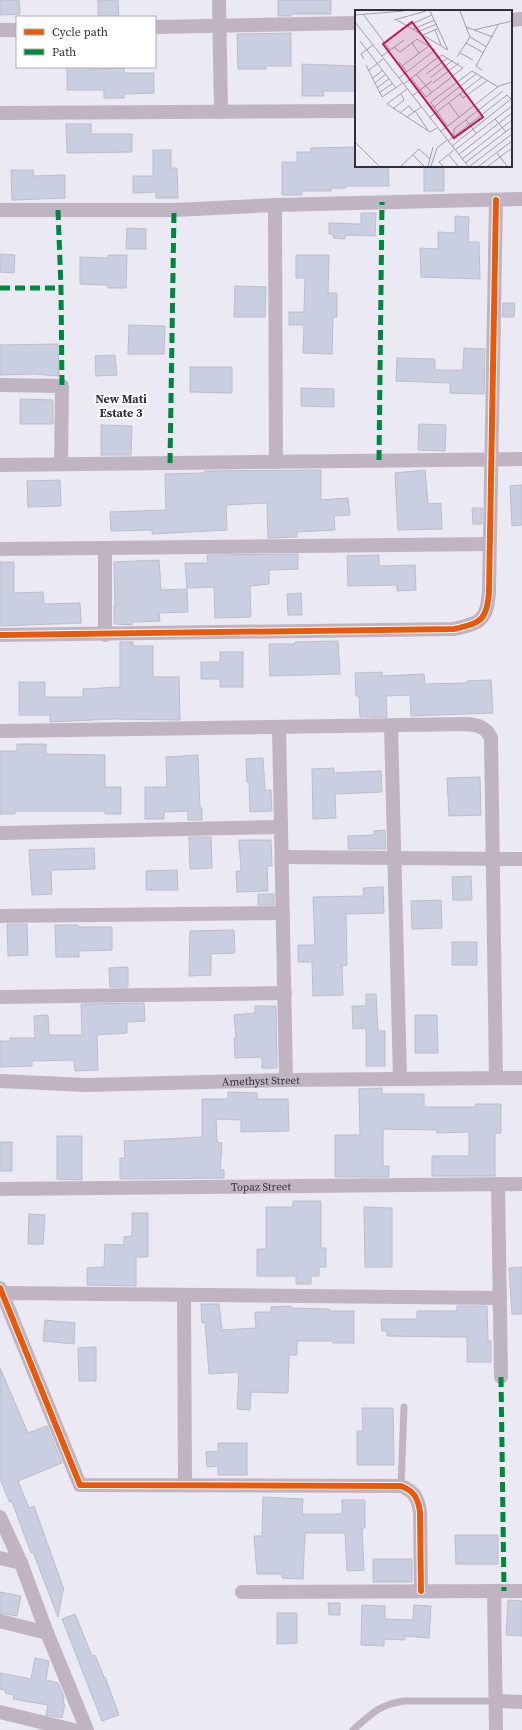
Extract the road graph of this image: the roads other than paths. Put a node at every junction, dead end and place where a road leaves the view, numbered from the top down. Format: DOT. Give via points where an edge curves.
graph roads {
  1 [pos="219,0"];
  2 [pos="355,23"];
  3 [pos="220,26"];
  4 [pos="156,27"];
  5 [pos="0,30"];
  6 [pos="16,30"];
  7 [pos="355,111"];
  8 [pos="221,112"];
  9 [pos="0,113"];
  10 [pos="522,199"];
  11 [pos="496,200"];
  12 [pos="275,205"];
  13 [pos="0,210"];
  14 [pos="0,385"];
  15 [pos="492,459"];
  16 [pos="522,459"];
  17 [pos="276,462"];
  18 [pos="61,464"];
  19 [pos="0,465"];
  20 [pos="490,544"];
  21 [pos="105,548"];
  22 [pos="0,549"];
  23 [pos="105,634"];
  24 [pos="0,635"];
  25 [pos="391,726"];
  26 [pos="279,728"];
  27 [pos="0,731"];
  28 [pos="281,826"];
  29 [pos="0,832"];
  30 [pos="282,857"];
  31 [pos="394,858"];
  32 [pos="493,858"];
  33 [pos="522,859"];
  34 [pos="283,913"];
  35 [pos="0,916"];
  36 [pos="285,993"];
  37 [pos="0,997"];
  38 [pos="496,1078"];
  39 [pos="522,1078"];
  40 [pos="400,1079"];
  41 [pos="286,1080"];
  42 [pos="0,1082"];
  43 [pos="498,1184"];
  44 [pos="522,1184"];
  45 [pos="0,1189"];
  46 [pos="1,1291"];
  47 [pos="184,1295"];
  48 [pos="500,1298"];
  49 [pos="501,1377"];
  50 [pos="404,1407"];
  51 [pos="186,1484"];
  52 [pos="401,1486"];
  53 [pos="0,1517"];
  54 [pos="0,1558"];
  55 [pos="21,1563"];
  56 [pos="421,1591"];
  57 [pos="494,1591"];
  58 [pos="522,1591"];
  59 [pos="242,1592"];
  60 [pos="0,1621"];
  61 [pos="47,1633"];
  62 [pos="496,1701"];
  63 [pos="522,1702"];
  64 [pos="0,1712"];
  65 [pos="74,1730"];
  66 [pos="87,1730"];
  67 [pos="353,1730"];
  68 [pos="496,1730"];
  1 -- 3 [label="street"];
  2 -- 3 [label="street"];
  3 -- 4 [label="street"];
  3 -- 8 [label="street"];
  5 -- 6 [label="street"];
  7 -- 8 [label="street"];
  8 -- 9 [label="street"];
  10 -- 11 [label="street"];
  11 -- 12 [label="street"];
  11 -- 15 [label="street"];
  12 -- 13 [label="street" via="174,210"];
  12 -- 17 [label="street"];
  14 -- 18 [label="street" via="62,386"];
  15 -- 16 [label="street"];
  15 -- 17 [label="street"];
  15 -- 20 [label="street"];
  17 -- 18 [label="street"];
  18 -- 19 [label="street"];
  20 -- 21 [label="street"];
  20 -- 23 [label="street" via="488,608 482,619 454,629"];
  21 -- 22 [label="street"];
  21 -- 23 [label="street"];
  23 -- 24 [label="street"];
  25 -- 26 [label="street"];
  25 -- 31 [label="street"];
  25 -- 32 [label="street" via="476,724 488,733 491,738"];
  26 -- 27 [label="street"];
  26 -- 28 [label="street"];
  28 -- 29 [label="street"];
  28 -- 30 [label="street"];
  30 -- 31 [label="street"];
  30 -- 34 [label="street"];
  31 -- 32 [label="street"];
  31 -- 40 [label="street"];
  32 -- 33 [label="street"];
  32 -- 38 [label="street"];
  34 -- 35 [label="street"];
  34 -- 36 [label="street"];
  36 -- 37 [label="street"];
  36 -- 41 [label="street"];
  38 -- 39 [label="street, Amethyst Street"];
  38 -- 40 [label="street, Amethyst Street"];
  40 -- 41 [label="street, Amethyst Street"];
  41 -- 42 [label="street, Amethyst Street" via="86,1085"];
  43 -- 44 [label="street, Topaz Street"];
  43 -- 45 [label="street, Topaz Street"];
  43 -- 48 [label="street"];
  46 -- 47 [label="street"];
  46 -- 51 [label="street" via="80,1485"];
  47 -- 48 [label="street"];
  47 -- 51 [label="street"];
  48 -- 49 [label="street"];
  50 -- 52 [label="lane"];
  51 -- 52 [label="street"];
  52 -- 56 [label="street" via="413,1493 418,1500"];
  53 -- 55 [label="street"];
  54 -- 55 [label="street"];
  55 -- 61 [label="street"];
  56 -- 57 [label="street"];
  56 -- 59 [label="street"];
  57 -- 58 [label="street"];
  57 -- 62 [label="street"];
  60 -- 61 [label="street"];
  61 -- 66 [label="street"];
  62 -- 63 [label="street"];
  62 -- 67 [label="lane" via="390,1703 371,1714"];
  62 -- 68 [label="street"];
  64 -- 65 [label="street"];
}
